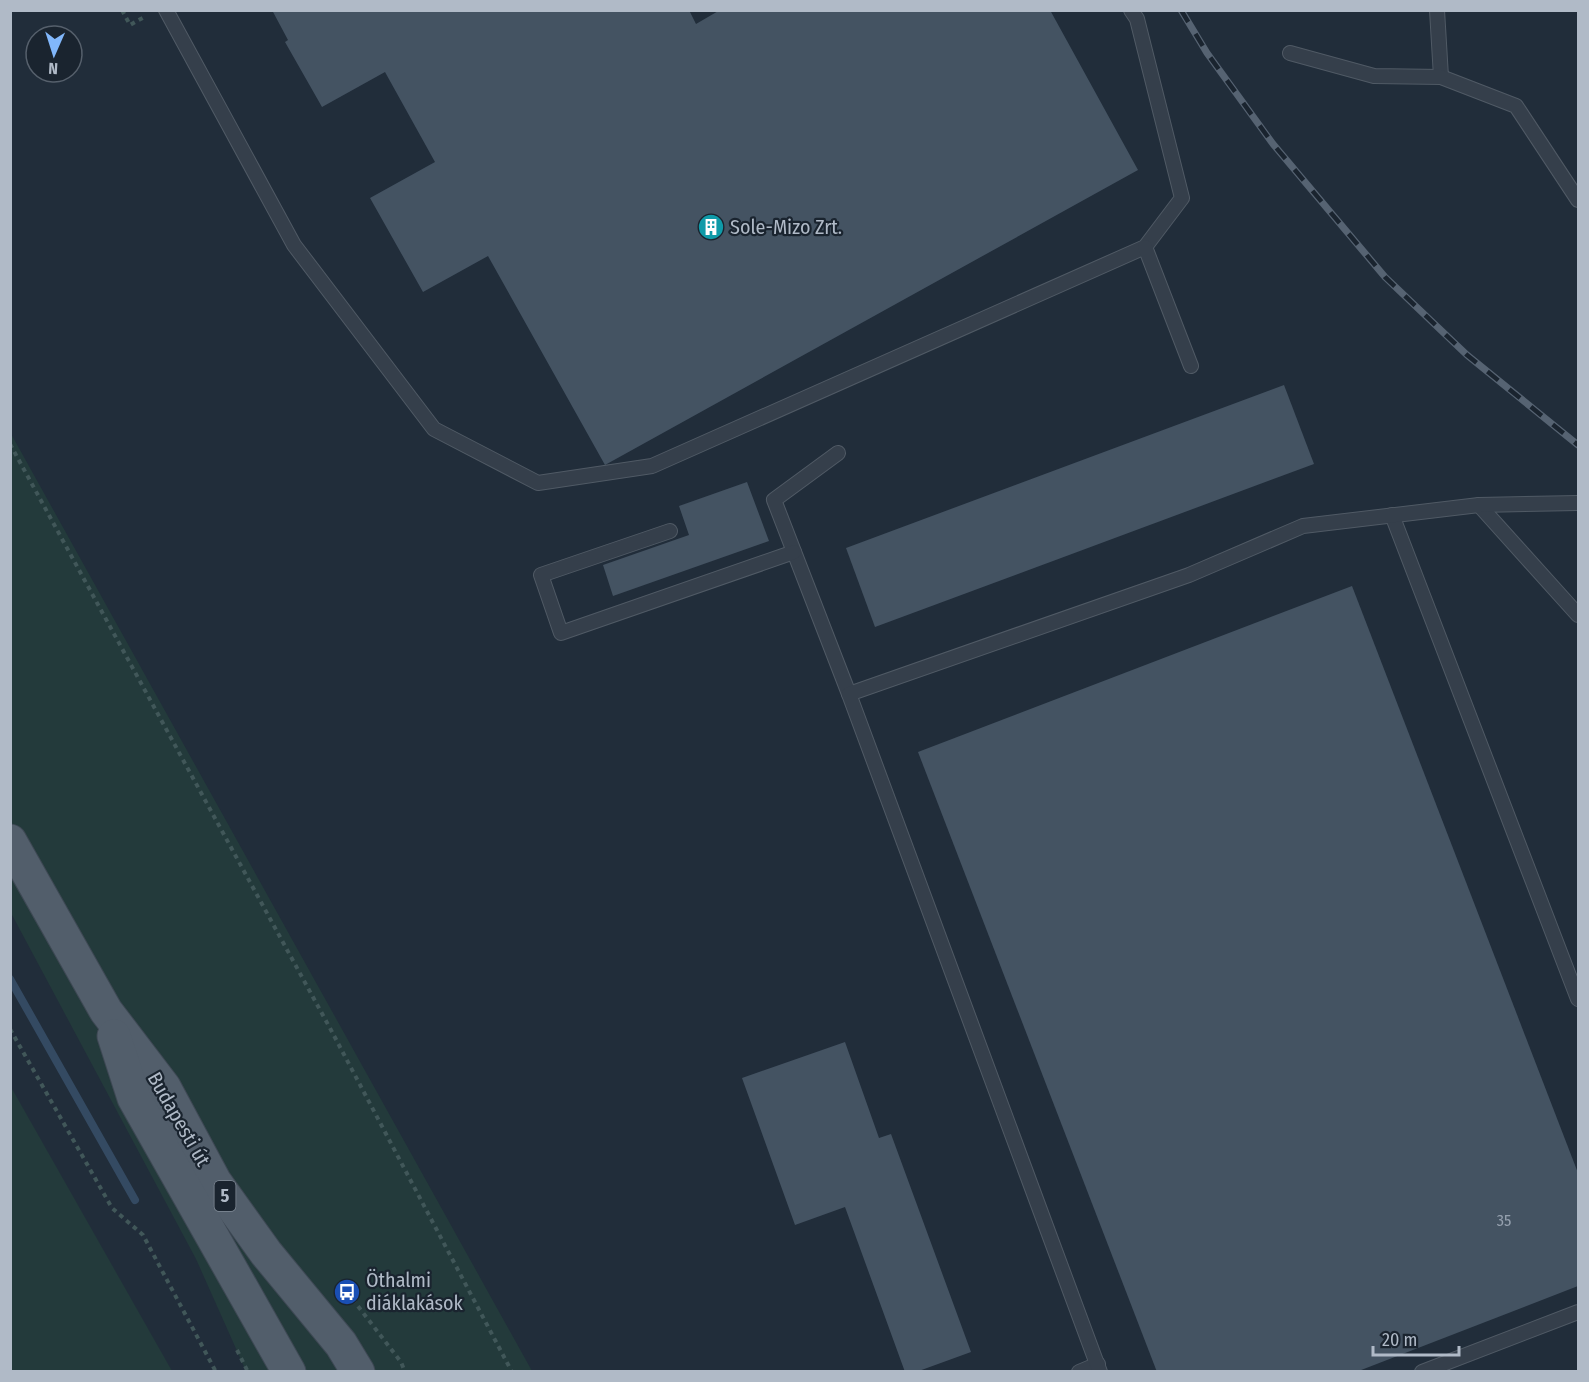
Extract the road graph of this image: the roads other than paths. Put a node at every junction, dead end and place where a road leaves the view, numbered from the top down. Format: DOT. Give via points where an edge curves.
graph roads {
  1 [pos="166,10"];
  2 [pos="1131,10"];
  3 [pos="1437,10"];
  4 [pos="1290,53"];
  5 [pos="1441,77"];
  6 [pos="1578,200"];
  7 [pos="1145,247"];
  8 [pos="1191,366"];
  9 [pos="838,453"];
  10 [pos="1578,503"];
  11 [pos="1479,505"];
  12 [pos="1392,515"];
  13 [pos="670,531"];
  14 [pos="794,552"];
  15 [pos="1578,615"];
  16 [pos="849,694"];
  17 [pos="10,841"];
  18 [pos="1578,999"];
  19 [pos="106,1011"];
  20 [pos="1578,1312"];
  21 [pos="1446,1367"];
  22 [pos="1099,1368"];
  23 [pos="289,1371"];
  24 [pos="358,1371"];
  25 [pos="1079,1371"];
  26 [pos="1422,1371"];
  1 -- 7 [label="lane" via="294,244 434,429 538,483 652,466"];
  2 -- 7 [label="lane" via="1137,19 1182,198"];
  3 -- 5 [label="lane"];
  4 -- 5 [label="lane" via="1374,76"];
  5 -- 6 [label="lane" via="1516,106"];
  7 -- 8 [label="lane"];
  9 -- 14 [label="lane" via="774,500"];
  10 -- 11 [label="lane"];
  11 -- 12 [label="lane"];
  11 -- 15 [label="lane"];
  12 -- 16 [label="lane" via="1304,526 1189,575"];
  12 -- 18 [label="lane"];
  13 -- 14 [label="lane" via="541,575 561,633"];
  14 -- 16 [label="lane"];
  16 -- 22 [label="lane"];
  17 -- 19 [label="main road, Budapesti út / 5"];
  19 -- 23 [label="main road, Budapesti út / 5" via="134,1098"];
  19 -- 24 [label="main road, Budapesti út / 5" via="164,1087 215,1182"];
  20 -- 21 [label="lane"];
  21 -- 26 [label="lane"];
  22 -- 25 [label="lane"];
}
